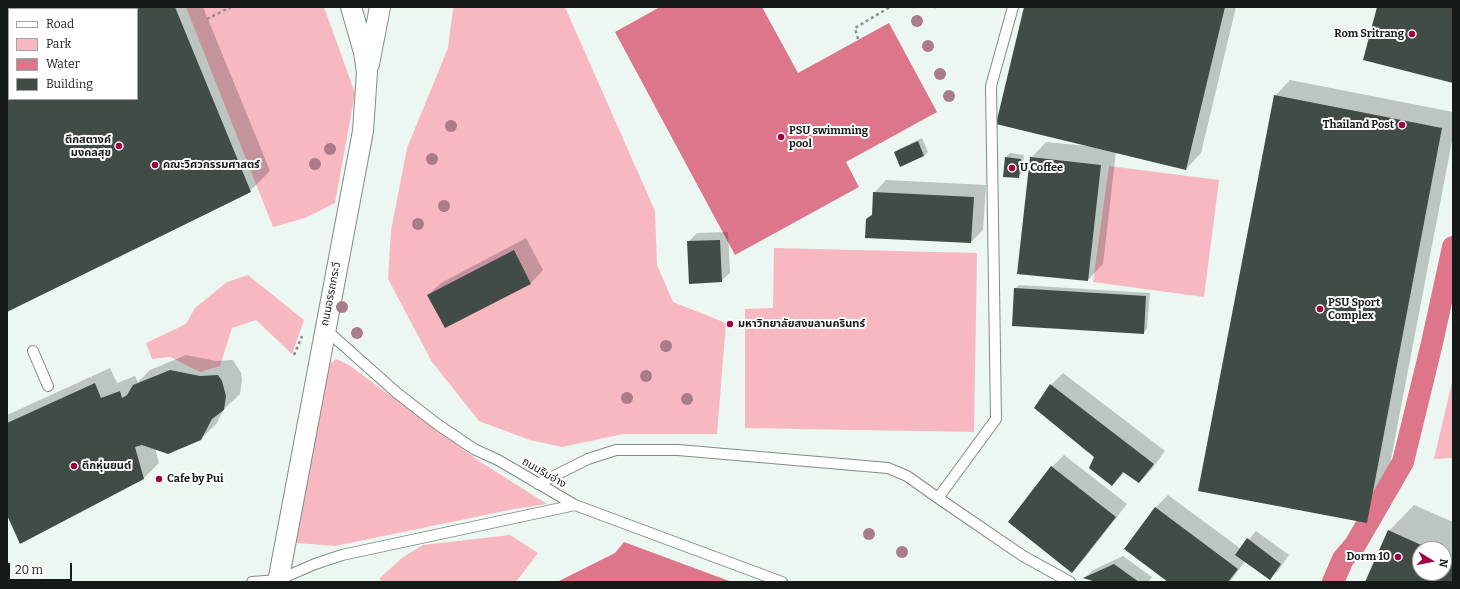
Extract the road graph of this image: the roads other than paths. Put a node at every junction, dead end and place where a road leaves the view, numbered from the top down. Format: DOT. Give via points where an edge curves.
graph roads {
  1 [pos="351,7"];
  2 [pos="380,7"];
  3 [pos="1013,7"];
  4 [pos="367,72"];
  5 [pos="324,329"];
  6 [pos="33,352"];
  7 [pos="48,386"];
  8 [pos="538,484"];
  9 [pos="938,498"];
  10 [pos="575,505"];
  11 [pos="278,581"];
  12 [pos="252,582"];
  13 [pos="782,582"];
  14 [pos="1070,582"];
  1 -- 4 [label="street, ถนนอรรถกระวี"];
  2 -- 4 [label="street"];
  3 -- 9 [label="lane" via="991,86 996,419"];
  4 -- 5 [label="street, ถนนอรรถกระวี" via="362,138"];
  5 -- 8 [label="lane, ถนนริมอ่าง" via="425,415 474,449"];
  5 -- 11 [label="street, ถนนอรรถกระวี"];
  6 -- 7 [label="lane"];
  8 -- 9 [label="lane" via="588,459 616,450 678,450 888,468 907,476"];
  8 -- 10 [label="lane, ถนนริมอ่าง"];
  9 -- 14 [label="lane" via="1023,556"];
  10 -- 11 [label="lane" via="342,556 315,564"];
  10 -- 13 [label="lane, ถนนริมอ่าง"];
  11 -- 12 [label="lane"];
}
